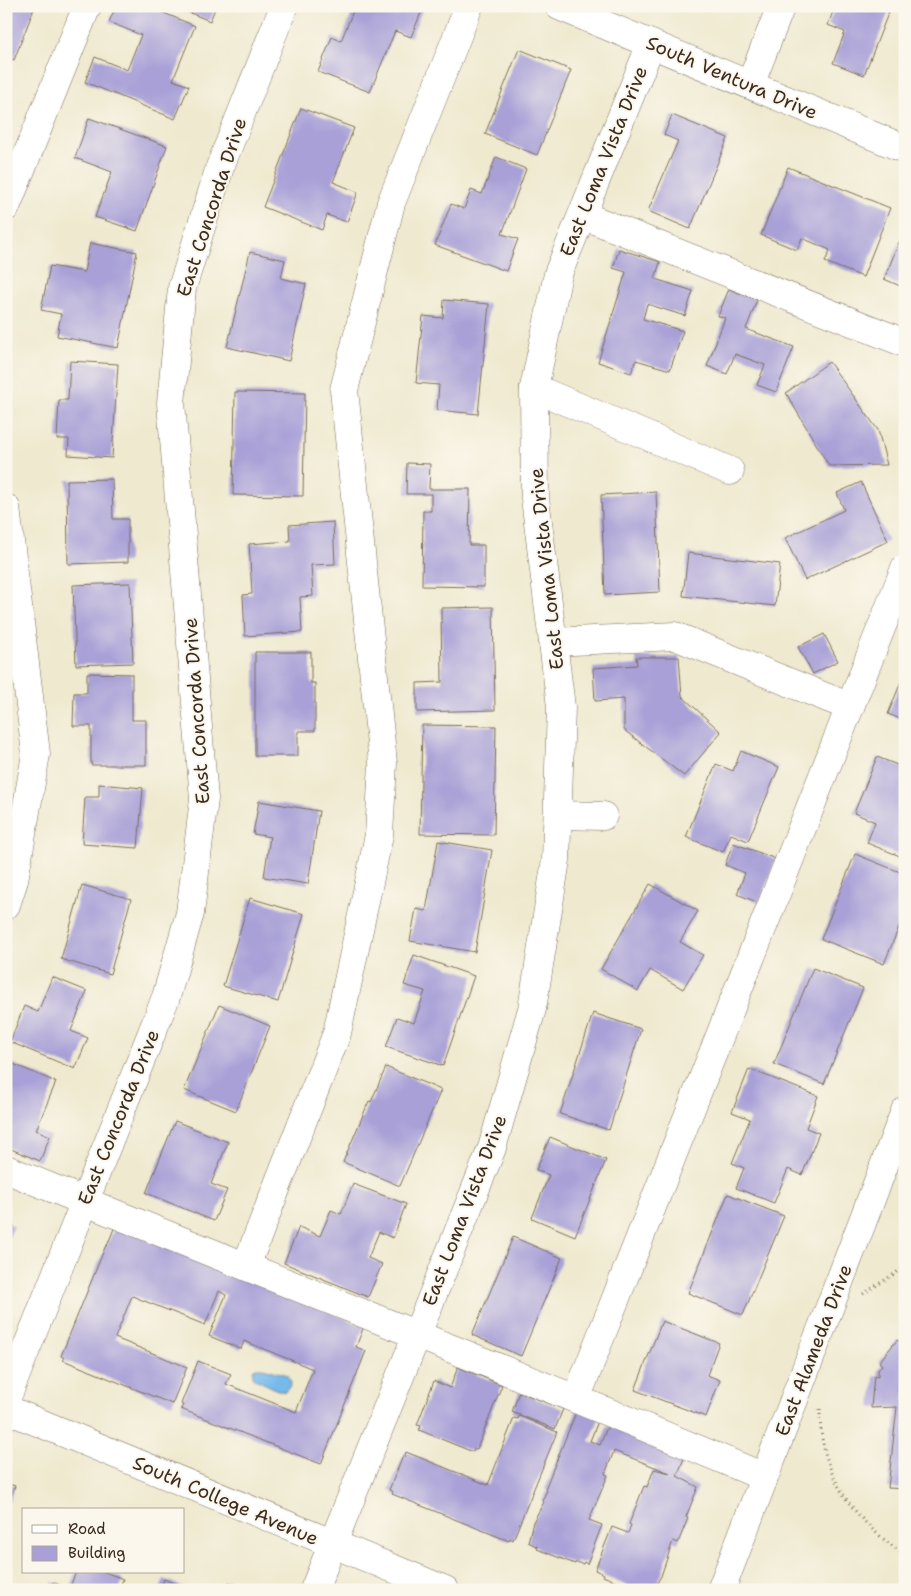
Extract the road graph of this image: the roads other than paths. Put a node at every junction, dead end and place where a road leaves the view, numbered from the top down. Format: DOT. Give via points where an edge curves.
graph roads {
  1 [pos="87,6"];
  2 [pos="284,6"];
  3 [pos="469,6"];
  4 [pos="559,6"];
  5 [pos="781,6"];
  6 [pos="602,14"];
  7 [pos="651,44"];
  8 [pos="750,85"];
  9 [pos="905,149"];
  10 [pos="6,207"];
  11 [pos="582,215"];
  12 [pos="905,343"];
  13 [pos="534,388"];
  14 [pos="730,470"];
  15 [pos="6,508"];
  16 [pos="905,568"];
  17 [pos="553,642"];
  18 [pos="850,706"];
  19 [pos="558,815"];
  20 [pos="603,816"];
  21 [pos="6,905"];
  22 [pos="905,1111"];
  23 [pos="6,1170"];
  24 [pos="84,1202"];
  25 [pos="246,1266"];
  26 [pos="417,1334"];
  27 [pos="576,1399"];
  28 [pos="6,1400"];
  29 [pos="6,1409"];
  30 [pos="764,1477"];
  31 [pos="332,1544"];
  32 [pos="314,1590"];
  33 [pos="445,1590"];
  34 [pos="721,1590"];
  1 -- 10 [label="street"];
  2 -- 24 [label="street, East Concorda Drive" via="220,167 181,297 171,403 204,799 190,913 166,998"];
  3 -- 25 [label="street" via="391,203 344,390 383,763 379,835 337,1033"];
  4 -- 6 [label="street, South Ventura Drive"];
  5 -- 8 [label="street"];
  6 -- 7 [label="street, South Ventura Drive"];
  7 -- 8 [label="street, South Ventura Drive"];
  7 -- 11 [label="street, East Loma Vista Drive"];
  8 -- 9 [label="street, South Ventura Drive"];
  11 -- 12 [label="street"];
  11 -- 13 [label="street, East Loma Vista Drive" via="558,274"];
  13 -- 14 [label="street"];
  13 -- 17 [label="street, East Loma Vista Drive" via="535,498"];
  15 -- 21 [label="street" via="36,754 14,880"];
  16 -- 18 [label="street"];
  17 -- 18 [label="street" via="674,636"];
  17 -- 19 [label="street, East Loma Vista Drive" via="560,707"];
  18 -- 27 [label="street"];
  19 -- 20 [label="street"];
  19 -- 26 [label="street, East Loma Vista Drive" via="556,860 532,1009 492,1148"];
  22 -- 30 [label="street, East Alameda Drive"];
  23 -- 24 [label="street"];
  24 -- 25 [label="street"];
  24 -- 28 [label="street, East Concorda Drive"];
  25 -- 26 [label="street"];
  26 -- 27 [label="street"];
  26 -- 31 [label="street, East Loma Vista Drive"];
  27 -- 30 [label="street"];
  29 -- 31 [label="street, South College Avenue"];
  30 -- 34 [label="street, East Alameda Drive"];
  31 -- 32 [label="street, East Loma Vista Drive"];
  31 -- 33 [label="street, South College Avenue"];
}
